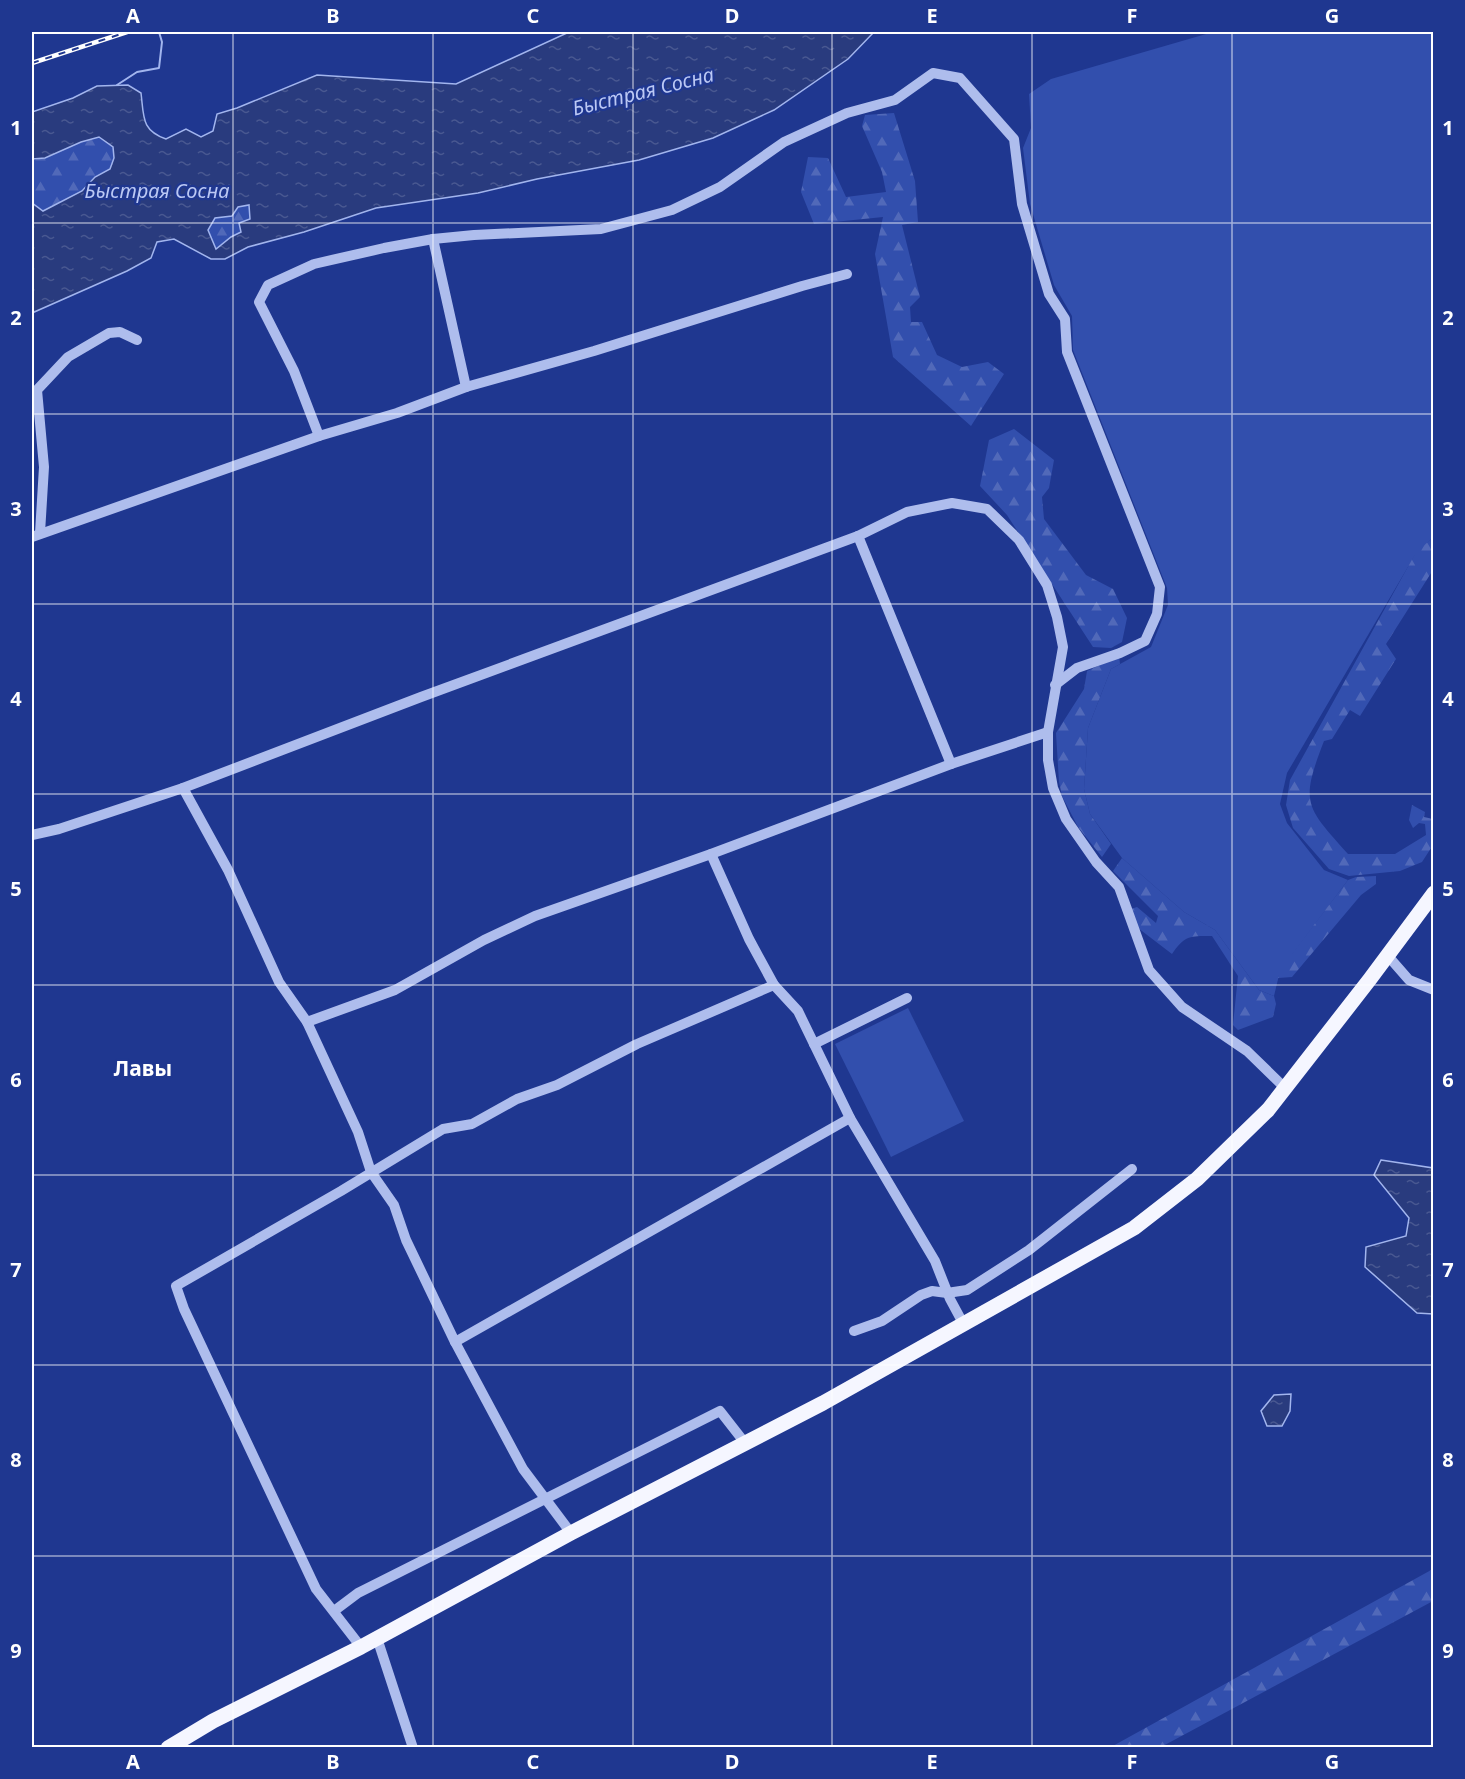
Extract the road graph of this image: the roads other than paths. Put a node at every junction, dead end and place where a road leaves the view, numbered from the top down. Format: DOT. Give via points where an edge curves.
graph roads {
  1 [pos="433,239"];
  2 [pos="847,274"];
  3 [pos="137,340"];
  4 [pos="466,387"];
  5 [pos="319,436"];
  6 [pos="36,535"];
  7 [pos="858,537"];
  8 [pos="1055,685"];
  9 [pos="1048,732"];
  10 [pos="951,764"];
  11 [pos="183,788"];
  12 [pos="32,835"];
  13 [pos="711,854"];
  14 [pos="1434,893"];
  15 [pos="1388,956"];
  16 [pos="774,985"];
  17 [pos="1434,990"];
  18 [pos="907,998"];
  19 [pos="306,1022"];
  20 [pos="814,1044"];
  21 [pos="1285,1088"];
  22 [pos="850,1118"];
  23 [pos="1132,1169"];
  24 [pos="371,1172"];
  25 [pos="947,1293"];
  26 [pos="964,1325"];
  27 [pos="854,1331"];
  28 [pos="455,1342"];
  29 [pos="745,1443"];
  30 [pos="545,1498"];
  31 [pos="571,1533"];
  32 [pos="334,1611"];
  33 [pos="377,1638"];
  34 [pos="361,1647"];
  35 [pos="168,1748"];
  36 [pos="412,1748"];
  1 -- 4 [label="street"];
  1 -- 5 [label="street" via="314,264 268,285 259,302 294,371"];
  1 -- 8 [label="street" via="601,228 672,210 720,188 784,142 847,113 895,100 933,73 960,78 1014,139 1022,204 1049,294 1065,319 1067,352 1160,588 1157,614 1145,641 1077,668"];
  2 -- 4 [label="street"];
  3 -- 6 [label="street" via="120,332 110,333 68,357 37,390 44,467"];
  4 -- 5 [label="street"];
  5 -- 6 [label="street"];
  7 -- 8 [label="street" via="907,512 952,503 987,509 1019,540 1047,585 1063,647"];
  7 -- 10 [label="street"];
  7 -- 11 [label="street"];
  8 -- 9 [label="street"];
  9 -- 10 [label="street"];
  9 -- 21 [label="street" via="1053,788 1066,819 1119,887 1149,970 1182,1006 1247,1051"];
  10 -- 13 [label="street"];
  11 -- 12 [label="street"];
  11 -- 19 [label="street" via="228,870 279,982"];
  13 -- 16 [label="street"];
  13 -- 19 [label="street" via="535,916 395,990"];
  14 -- 15 [label="main road"];
  15 -- 17 [label="street" via="1409,980"];
  15 -- 21 [label="main road"];
  16 -- 20 [label="street" via="798,1011"];
  16 -- 24 [label="street" via="637,1044 557,1085 517,1099 472,1124 443,1129"];
  18 -- 20 [label="street"];
  19 -- 24 [label="street" via="358,1132"];
  20 -- 22 [label="street"];
  21 -- 26 [label="main road" via="1268,1110 1197,1179 1134,1228"];
  22 -- 25 [label="street" via="935,1261"];
  22 -- 28 [label="street"];
  23 -- 25 [label="street" via="1029,1250 967,1290"];
  24 -- 28 [label="street" via="394,1204 406,1240"];
  24 -- 32 [label="street" via="176,1286 316,1589"];
  25 -- 26 [label="street"];
  25 -- 27 [label="street" via="932,1291 921,1295 882,1321"];
  26 -- 29 [label="main road"];
  28 -- 30 [label="street" via="523,1469"];
  29 -- 30 [label="street" via="720,1411"];
  29 -- 31 [label="main road"];
  30 -- 31 [label="street"];
  30 -- 32 [label="street" via="358,1593"];
  31 -- 33 [label="main road"];
  32 -- 34 [label="street"];
  33 -- 34 [label="main road"];
  33 -- 36 [label="street"];
  34 -- 35 [label="main road" via="213,1720"];
}
